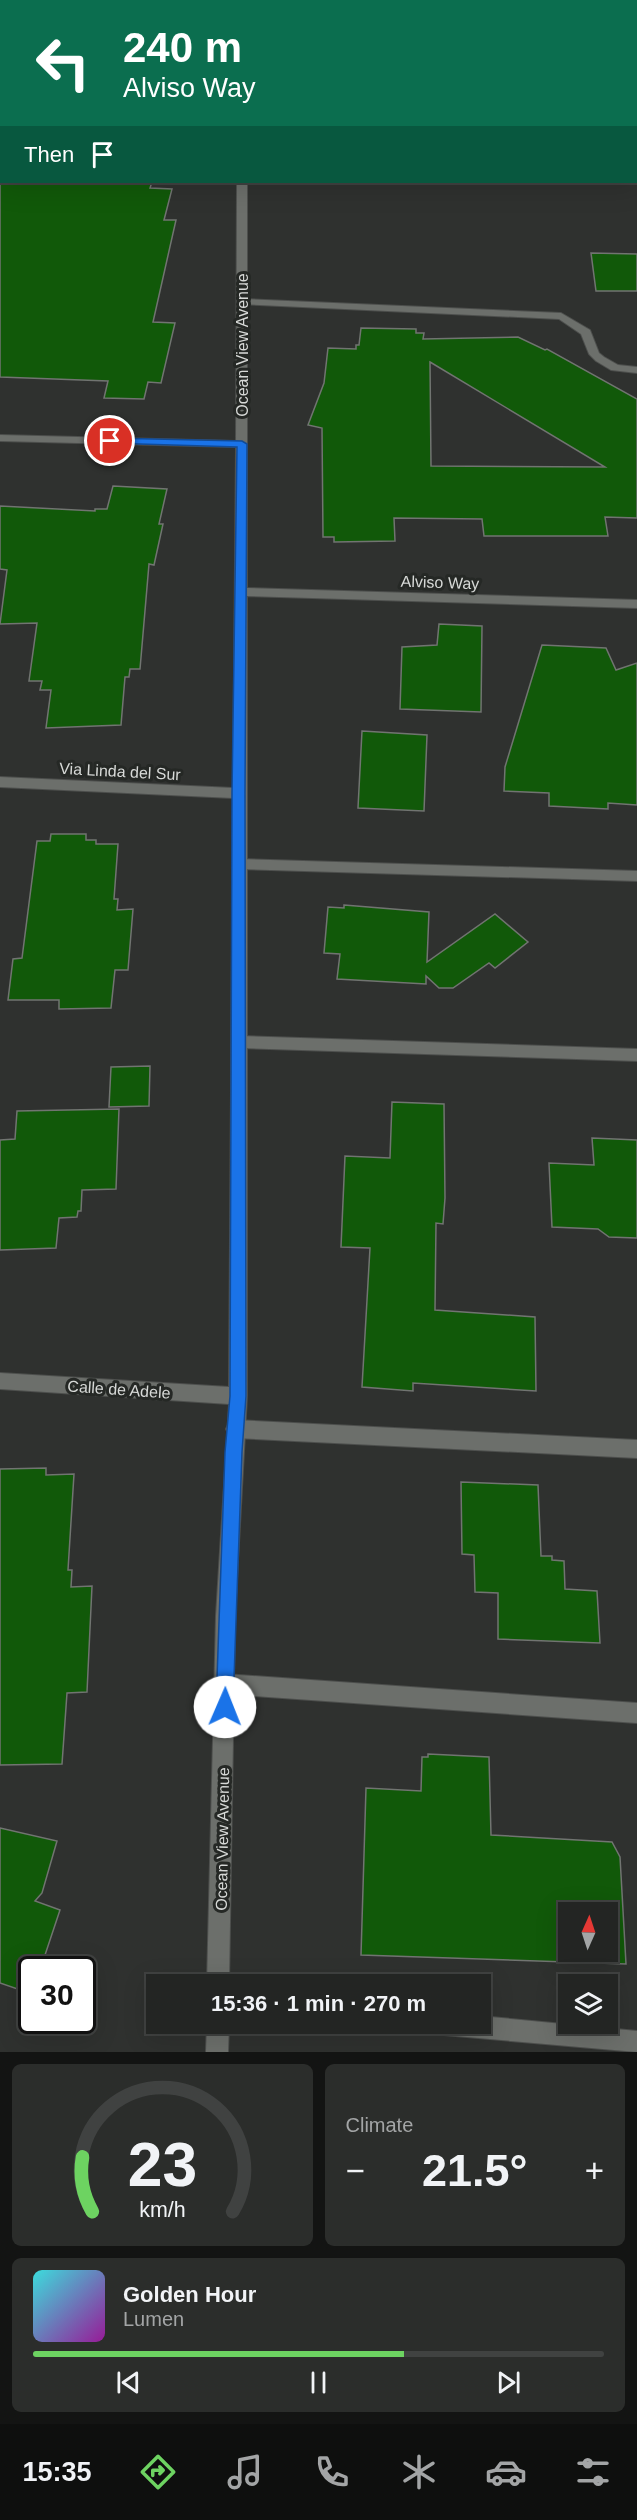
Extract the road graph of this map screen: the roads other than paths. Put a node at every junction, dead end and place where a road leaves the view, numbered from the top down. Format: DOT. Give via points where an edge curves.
graph roads {
  1 [pos="242,183"];
  2 [pos="242,302"];
  3 [pos="637,370"];
  4 [pos="0,438"];
  5 [pos="242,444"];
  6 [pos="242,592"];
  7 [pos="637,604"];
  8 [pos="0,782"];
  9 [pos="238,793"];
  10 [pos="239,864"];
  11 [pos="637,876"];
  12 [pos="240,1042"];
  13 [pos="637,1055"];
  14 [pos="0,1381"];
  15 [pos="238,1396"];
  16 [pos="236,1429"];
  17 [pos="637,1449"];
  18 [pos="225,1684"];
  19 [pos="637,1713"];
  20 [pos="218,1974"];
  21 [pos="491,2028"];
  22 [pos="218,2034"];
  23 [pos="637,2042"];
  24 [pos="217,2052"];
  1 -- 2 [label="street, Ocean View Avenue"];
  2 -- 3 [label="street" via="561,316 586,332 594,354 600,359 615,368"];
  2 -- 5 [label="street, Ocean View Avenue"];
  4 -- 5 [label="street"];
  5 -- 6 [label="street, Ocean View Avenue"];
  6 -- 7 [label="street, Alviso Way"];
  6 -- 9 [label="street, Ocean View Avenue"];
  8 -- 9 [label="street, Via Linda del Sur"];
  9 -- 10 [label="street, Ocean View Avenue"];
  10 -- 11 [label="street"];
  10 -- 12 [label="street, Ocean View Avenue"];
  12 -- 13 [label="street"];
  12 -- 15 [label="street, Ocean View Avenue"];
  14 -- 15 [label="street, Calle de Adele"];
  15 -- 16 [label="street, Ocean View Avenue"];
  16 -- 17 [label="street"];
  16 -- 18 [label="street, Ocean View Avenue"];
  18 -- 19 [label="street"];
  18 -- 20 [label="street, Ocean View Avenue"];
  21 -- 23 [label="street"];
  22 -- 24 [label="street"];
}
